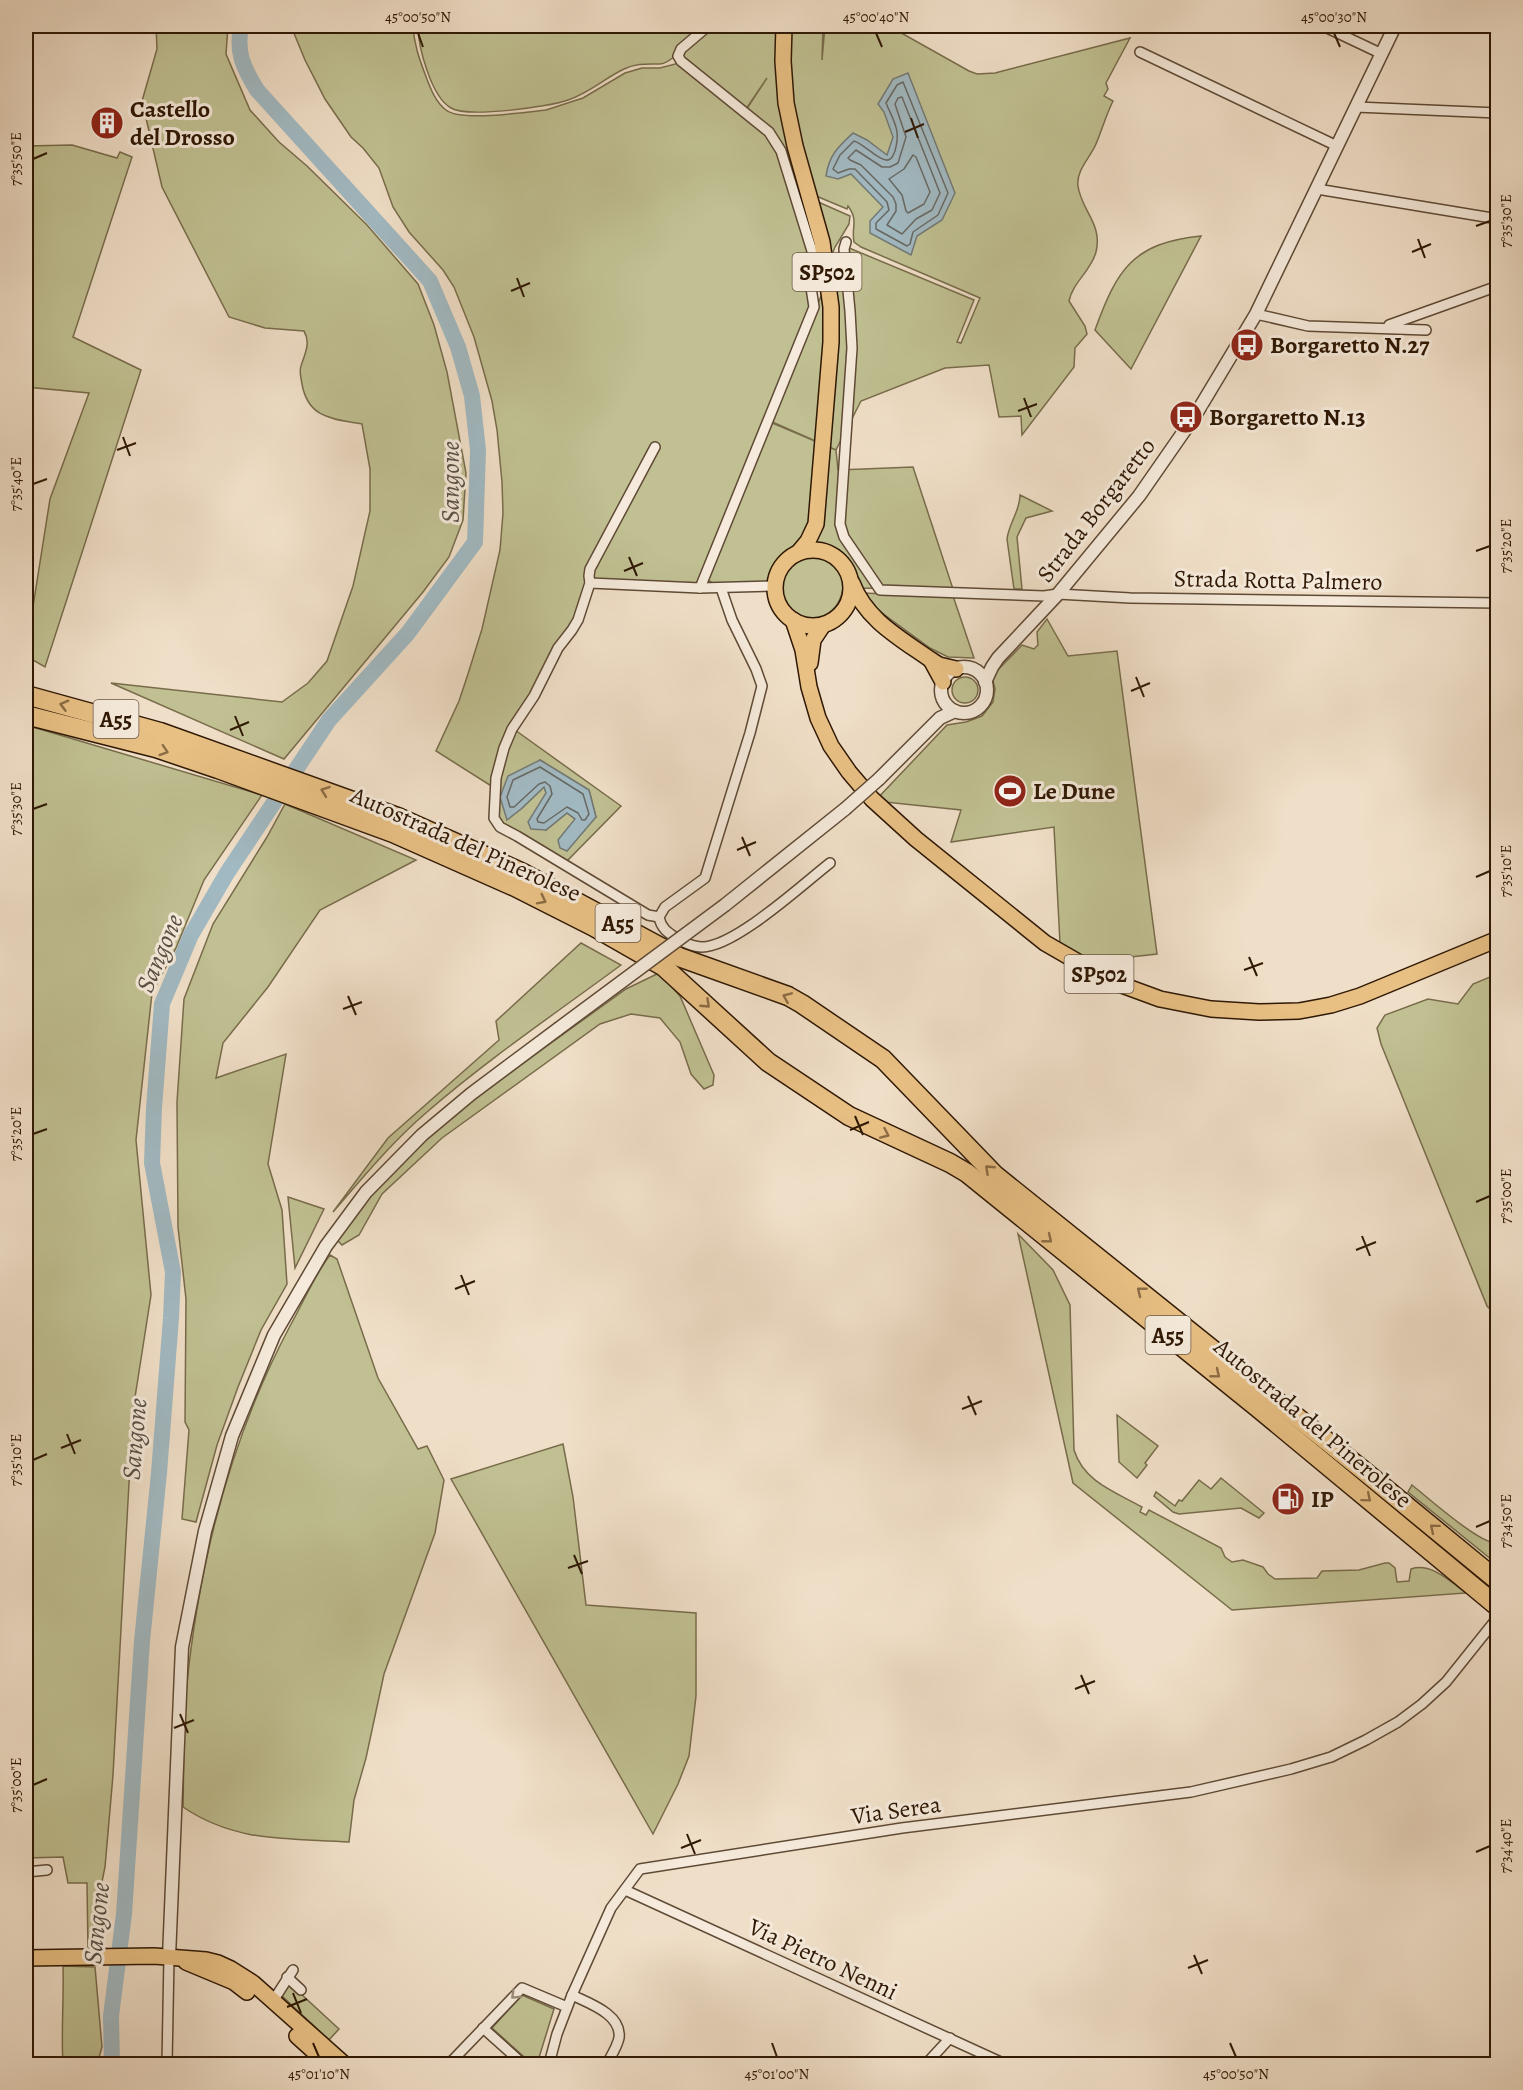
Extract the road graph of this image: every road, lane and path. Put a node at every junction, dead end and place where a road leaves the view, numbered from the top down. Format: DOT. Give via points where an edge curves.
graph roads {
  1 [pos="708,26"];
  2 [pos="784,26"];
  3 [pos="1323,26"];
  4 [pos="1395,26"];
  5 [pos="1140,52"];
  6 [pos="1382,54"];
  7 [pos="1356,107"];
  8 [pos="1497,113"];
  9 [pos="1337,146"];
  10 [pos="1317,189"];
  11 [pos="1497,219"];
  12 [pos="846,242"];
  13 [pos="1497,286"];
  14 [pos="1256,314"];
  15 [pos="1383,327"];
  16 [pos="1426,330"];
  17 [pos="655,447"];
  18 [pos="816,524"];
  19 [pos="798,553"];
  20 [pos="835,557"];
  21 [pos="850,581"];
  22 [pos="590,583"];
  23 [pos="775,586"];
  24 [pos="700,588"];
  25 [pos="721,588"];
  26 [pos="1058,594"];
  27 [pos="1497,603"];
  28 [pos="840,615"];
  29 [pos="794,620"];
  30 [pos="875,620"];
  31 [pos="823,625"];
  32 [pos="998,658"];
  33 [pos="931,660"];
  34 [pos="956,669"];
  35 [pos="974,670"];
  36 [pos="943,682"];
  37 [pos="986,682"];
  38 [pos="810,687"];
  39 [pos="26,695"];
  40 [pos="951,707"];
  41 [pos="26,715"];
  42 [pos="396,826"];
  43 [pos="830,863"];
  44 [pos="659,917"];
  45 [pos="1497,939"];
  46 [pos="1497,1581"];
  47 [pos="1496,1615"];
  48 [pos="47,1870"];
  49 [pos="26,1872"];
  50 [pos="625,1890"];
  51 [pos="168,1957"];
  52 [pos="26,1958"];
  53 [pos="301,1989"];
  54 [pos="572,1995"];
  55 [pos="273,2001"];
  56 [pos="567,2007"];
  57 [pos="483,2028"];
  58 [pos="950,2038"];
  59 [pos="167,2064"];
  60 [pos="328,2064"];
  61 [pos="344,2064"];
  62 [pos="449,2064"];
  63 [pos="523,2064"];
  64 [pos="549,2064"];
  65 [pos="607,2064"];
  66 [pos="926,2064"];
  67 [pos="1005,2064"];
  1 -- 24 [label="street" via="678,56 770,132 781,152 812,251 810,281 814,307"];
  2 -- 18 [label="main road, SP502" via="786,103 822,242 831,307"];
  3 -- 6 [label="street"];
  4 -- 6 [label="street, Strada Borgaretto"];
  5 -- 9 [label="street"];
  6 -- 7 [label="street, Strada Borgaretto"];
  7 -- 8 [label="street"];
  7 -- 9 [label="street, Strada Borgaretto"];
  9 -- 10 [label="street, Strada Borgaretto"];
  10 -- 11 [label="street"];
  10 -- 14 [label="street, Strada Borgaretto"];
  12 -- 26 [label="street, Strada Rotta Palmero" via="852,348 839,515 844,537 880,590"];
  13 -- 15 [label="street"];
  14 -- 15 [label="street" via="1308,326"];
  14 -- 26 [label="street, Strada Borgaretto" via="1196,414 1139,496"];
  15 -- 16 [label="street"];
  17 -- 22 [label="street" via="591,569"];
  18 -- 19 [label="main road, SP502"];
  18 -- 20 [label="main road"];
  19 -- 20 [label="main road" via="813,550"];
  19 -- 23 [label="main road, SP502" via="782,566"];
  20 -- 21 [label="main road" via="848,572"];
  21 -- 28 [label="main road" via="851,595"];
  21 -- 30 [label="main road"];
  22 -- 24 [label="street"];
  22 -- 44 [label="street" via="572,630 512,729 496,778 494,818 506,831 648,915"];
  23 -- 25 [label="street"];
  23 -- 29 [label="main road, SP502" via="780,606"];
  24 -- 25 [label="street"];
  25 -- 44 [label="street" via="762,686 705,878 665,907"];
  26 -- 27 [label="street, Strada Rotta Palmero"];
  26 -- 32 [label="street, Strada Borgaretto"];
  28 -- 30 [label="main road"];
  28 -- 31 [label="main road"];
  29 -- 31 [label="main road"];
  29 -- 38 [label="main road, SP502"];
  30 -- 33 [label="main road"];
  31 -- 38 [label="main road, SP502" via="811,648"];
  32 -- 35 [label="street, Strada Borgaretto"];
  32 -- 37 [label="street, Strada Borgaretto"];
  33 -- 34 [label="main road"];
  33 -- 36 [label="main road"];
  34 -- 35 [label="street"];
  34 -- 36 [label="street"];
  35 -- 37 [label="street"];
  36 -- 40 [label="street" via="942,695"];
  37 -- 40 [label="street" via="981,706 968,713"];
  38 -- 45 [label="main road, SP502" via="831,746 872,799 909,833 1045,943 1111,981 1160,999 1211,1010 1299,1011 1360,996"];
  42 -- 39 [label="highway, Autostrada del Pinerolese / A55, one-way" via="201,746"];
  40 -- 51 [label="street, bridge" via="845,809 725,905 438,1121 366,1192 326,1246 274,1335 232,1436 205,1531 182,1647"];
  41 -- 42 [label="highway, Autostrada del Pinerolese / A55, one-way" via="156,748"];
  46 -- 42 [label="highway, Autostrada del Pinerolese / A55, one-way" via="995,1175 883,1059 788,996 679,957 521,872"];
  42 -- 47 [label="highway, Autostrada del Pinerolese / A55, one-way" via="664,967 768,1062 849,1116 967,1173 1258,1408"];
  43 -- 44 [label="street" via="740,933 713,944 702,947 680,940 665,931"];
  47 -- 50 [label="street, Via Serea" via="1446,1682 1422,1704 1398,1722 1331,1757 1191,1792 902,1828 640,1869"];
  48 -- 49 [label="street"];
  50 -- 54 [label="street, Via Serea" via="611,1908"];
  50 -- 58 [label="street, Via Pietro Nenni"];
  51 -- 52 [label="main road"];
  51 -- 55 [label="main road" via="206,1960 231,1969"];
  51 -- 59 [label="street"];
  51 -- 60 [label="main road" via="221,1976 246,1991"];
  53 -- 55 [label="street" via="290,1974"];
  54 -- 56 [label="street, Via Serea"];
  54 -- 65 [label="street" via="602,2009 619,2032"];
  55 -- 61 [label="main road"];
  56 -- 57 [label="street, one-way" via="522,1988"];
  56 -- 64 [label="street, Via Serea"];
  57 -- 62 [label="street"];
  57 -- 63 [label="street"];
  58 -- 66 [label="street"];
  58 -- 67 [label="street, Via Pietro Nenni"];
}
